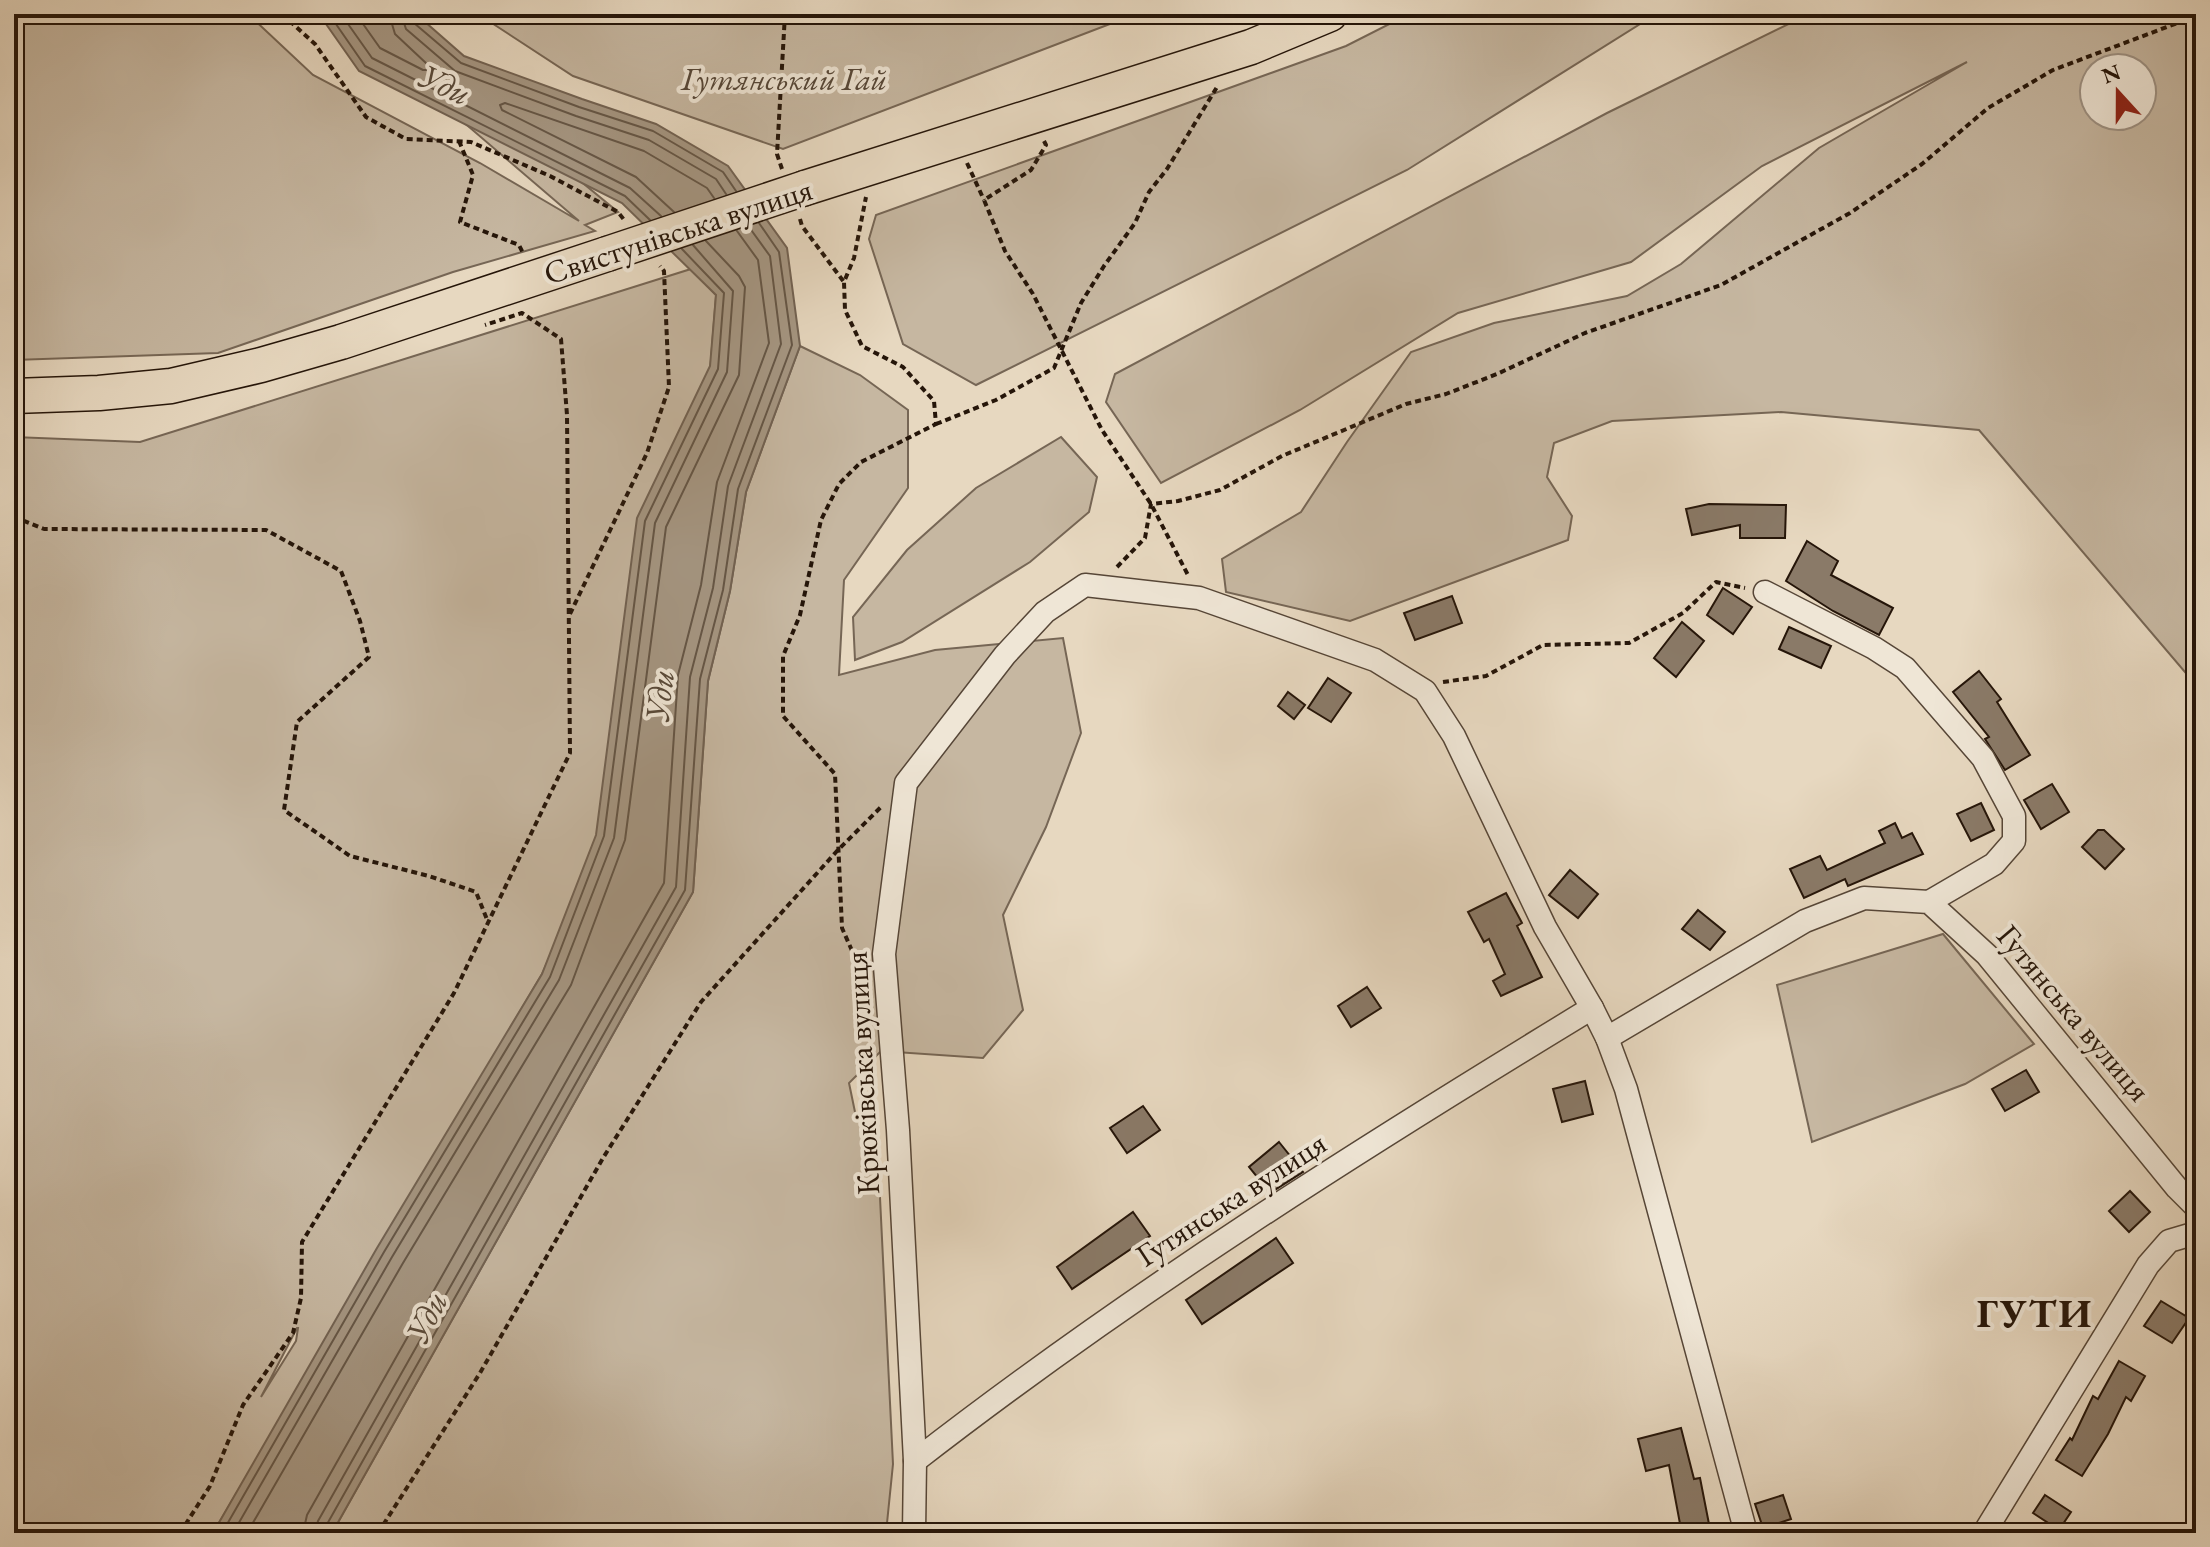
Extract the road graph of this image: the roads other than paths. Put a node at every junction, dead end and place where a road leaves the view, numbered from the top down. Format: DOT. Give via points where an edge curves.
graph roads {
  1 [pos="1330,14"];
  2 [pos="14,396"];
  3 [pos="1765,592"];
  4 [pos="1929,902"];
  5 [pos="1592,1008"];
  6 [pos="1607,1038"];
  7 [pos="2177,1188"];
  8 [pos="2196,1207"];
  9 [pos="2196,1233"];
  10 [pos="2169,1241"];
  11 [pos="915,1461"];
  12 [pos="914,1533"];
  13 [pos="1746,1533"];
  14 [pos="1984,1533"];
  1 -- 2 [label="main road, Свистунівська вулиця, bridge" via="1251,47 341,342 171,386"];
  3 -- 4 [label="street" via="1905,668 1983,758 1996,781 2014,816 2014,841 1994,864"];
  4 -- 6 [label="street" via="1864,898 1805,921"];
  4 -- 7 [label="street, Гутянська вулиця" via="1987,955"];
  5 -- 6 [label="street"];
  5 -- 11 [label="street, Гутянська вулиця" via="1199,1256"];
  5 -- 11 [label="street, Крюківська вулиця" via="1545,927 1454,736 1425,691 1375,660 1199,598 1085,585 1045,612 1005,655 906,783 884,954"];
  6 -- 13 [label="street" via="1626,1089"];
  7 -- 8 [label="street, Гутянська вулиця"];
  7 -- 10 [label="street" via="2179,1219"];
  9 -- 10 [label="street"];
  10 -- 14 [label="street" via="2148,1265"];
  11 -- 12 [label="street, Крюківська вулиця"];
}
